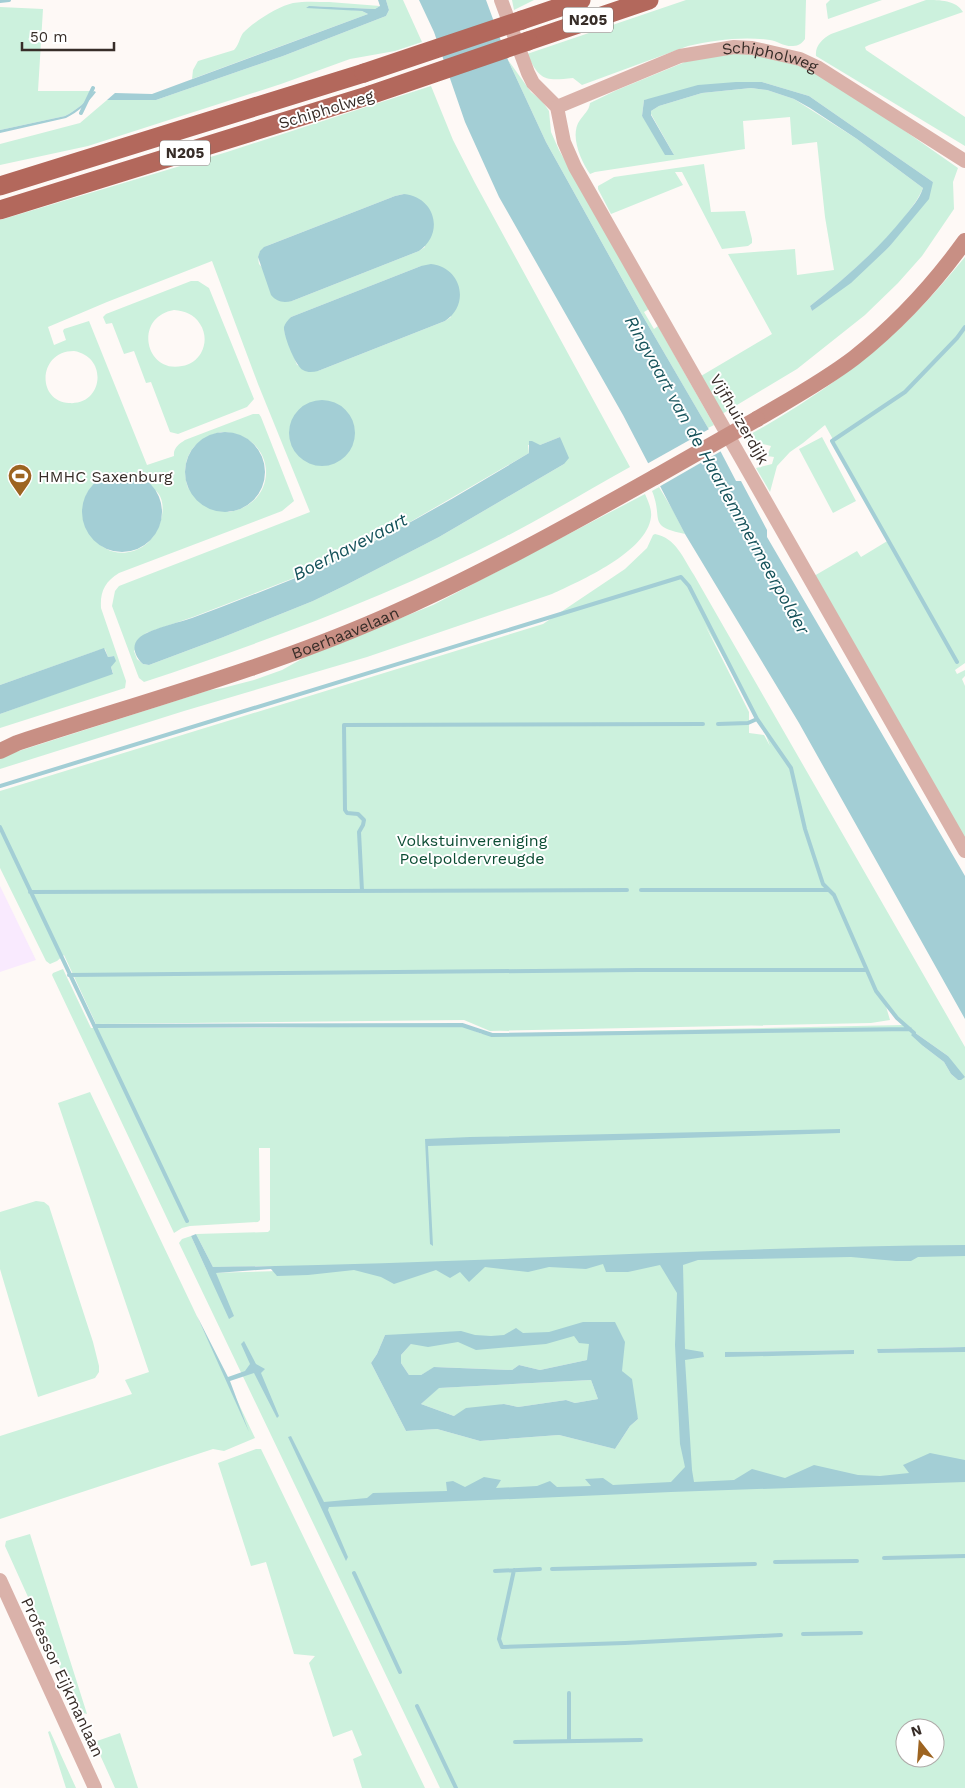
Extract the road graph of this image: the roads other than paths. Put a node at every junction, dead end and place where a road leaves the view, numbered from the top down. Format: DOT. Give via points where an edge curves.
graph roads {
  1 [pos="501,0"];
  2 [pos="581,0"];
  3 [pos="649,0"];
  4 [pos="556,107"];
  5 [pos="965,162"];
  6 [pos="0,186"];
  7 [pos="0,210"];
  8 [pos="965,241"];
  9 [pos="17,744"];
  10 [pos="0,746"];
  11 [pos="0,751"];
  12 [pos="965,851"];
  13 [pos="0,1580"];
  14 [pos="95,1788"];
  1 -- 4 [label="street" via="533,83"];
  2 -- 6 [label="highway, Schipholweg / N205, bridge" via="364,73"];
  3 -- 7 [label="highway, Schipholweg / N205, bridge" via="370,95"];
  4 -- 5 [label="street, Schipholweg" via="680,56 734,47 752,48 800,59 817,67"];
  4 -- 12 [label="street, Vijfhuizerdijk" via="564,142 575,167"];
  8 -- 9 [label="main road, Boerhaavelaan, bridge" via="933,283 854,358 757,420 449,588 382,618 272,660"];
  9 -- 10 [label="main road, Boerhaavelaan"];
  9 -- 11 [label="main road, Boerhaavelaan"];
  13 -- 14 [label="street, Professor Eijkmanlaan"];
}
